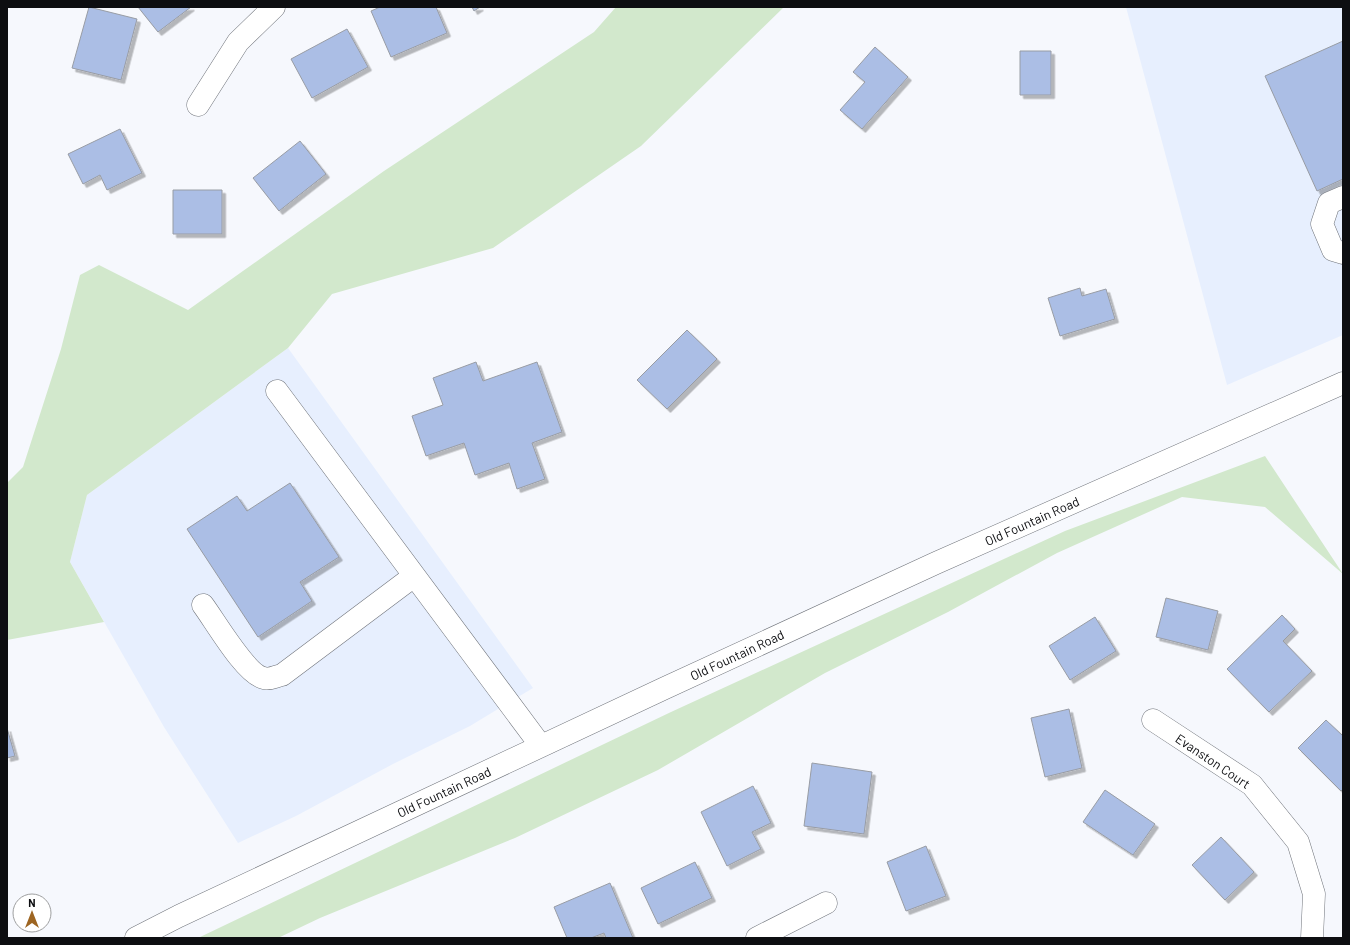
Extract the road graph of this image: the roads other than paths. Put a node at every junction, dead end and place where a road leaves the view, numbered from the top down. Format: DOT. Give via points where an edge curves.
graph roads {
  1 [pos="274,7"];
  2 [pos="198,105"];
  3 [pos="1343,197"];
  4 [pos="1343,254"];
  5 [pos="1343,383"];
  6 [pos="277,391"];
  7 [pos="414,576"];
  8 [pos="203,605"];
  9 [pos="1153,720"];
  10 [pos="541,746"];
  11 [pos="826,902"];
  12 [pos="136,938"];
  13 [pos="757,938"];
  14 [pos="1312,938"];
  1 -- 2 [label="street" via="238,42"];
  3 -- 4 [label="street" via="1329,203 1322,224 1333,250"];
  5 -- 10 [label="street, Old Fountain Road" via="936,563"];
  6 -- 7 [label="street"];
  7 -- 8 [label="street" via="282,675 266,679 256,676 245,664"];
  7 -- 10 [label="street"];
  9 -- 14 [label="street, Evanston Court" via="1252,785 1298,842 1314,894"];
  10 -- 12 [label="street, Old Fountain Road"];
  11 -- 13 [label="street"];
}
